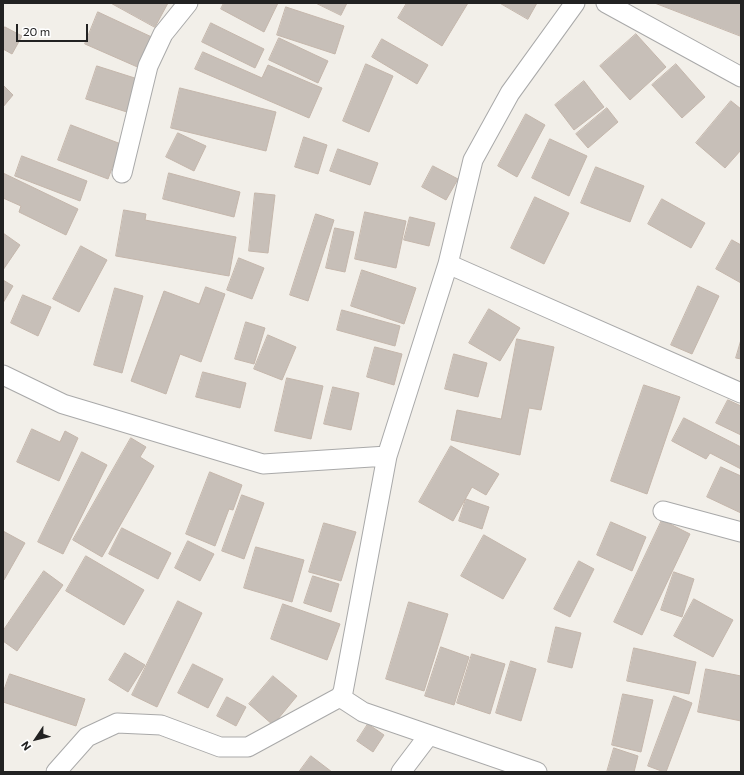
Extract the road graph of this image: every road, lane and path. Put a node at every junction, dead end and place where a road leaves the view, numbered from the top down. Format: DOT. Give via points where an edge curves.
graph roads {
  1 [pos="188,3"];
  2 [pos="575,3"];
  3 [pos="606,3"];
  4 [pos="741,77"];
  5 [pos="122,173"];
  6 [pos="448,264"];
  7 [pos="3,375"];
  8 [pos="741,393"];
  9 [pos="387,456"];
  10 [pos="663,511"];
  11 [pos="741,532"];
  12 [pos="340,697"];
  13 [pos="429,735"];
  14 [pos="56,772"];
  15 [pos="401,772"];
  16 [pos="537,772"];
  1 -- 5 [label="street" via="163,34 148,66"];
  2 -- 6 [label="street" via="510,93 473,160"];
  3 -- 4 [label="street"];
  6 -- 8 [label="street"];
  6 -- 9 [label="street"];
  7 -- 9 [label="street" via="63,404 263,464"];
  9 -- 12 [label="street"];
  10 -- 11 [label="street"];
  12 -- 13 [label="street" via="364,712"];
  12 -- 14 [label="street" via="248,747 220,747 161,725 117,723 87,737"];
  13 -- 15 [label="street"];
  13 -- 16 [label="street"];
}
